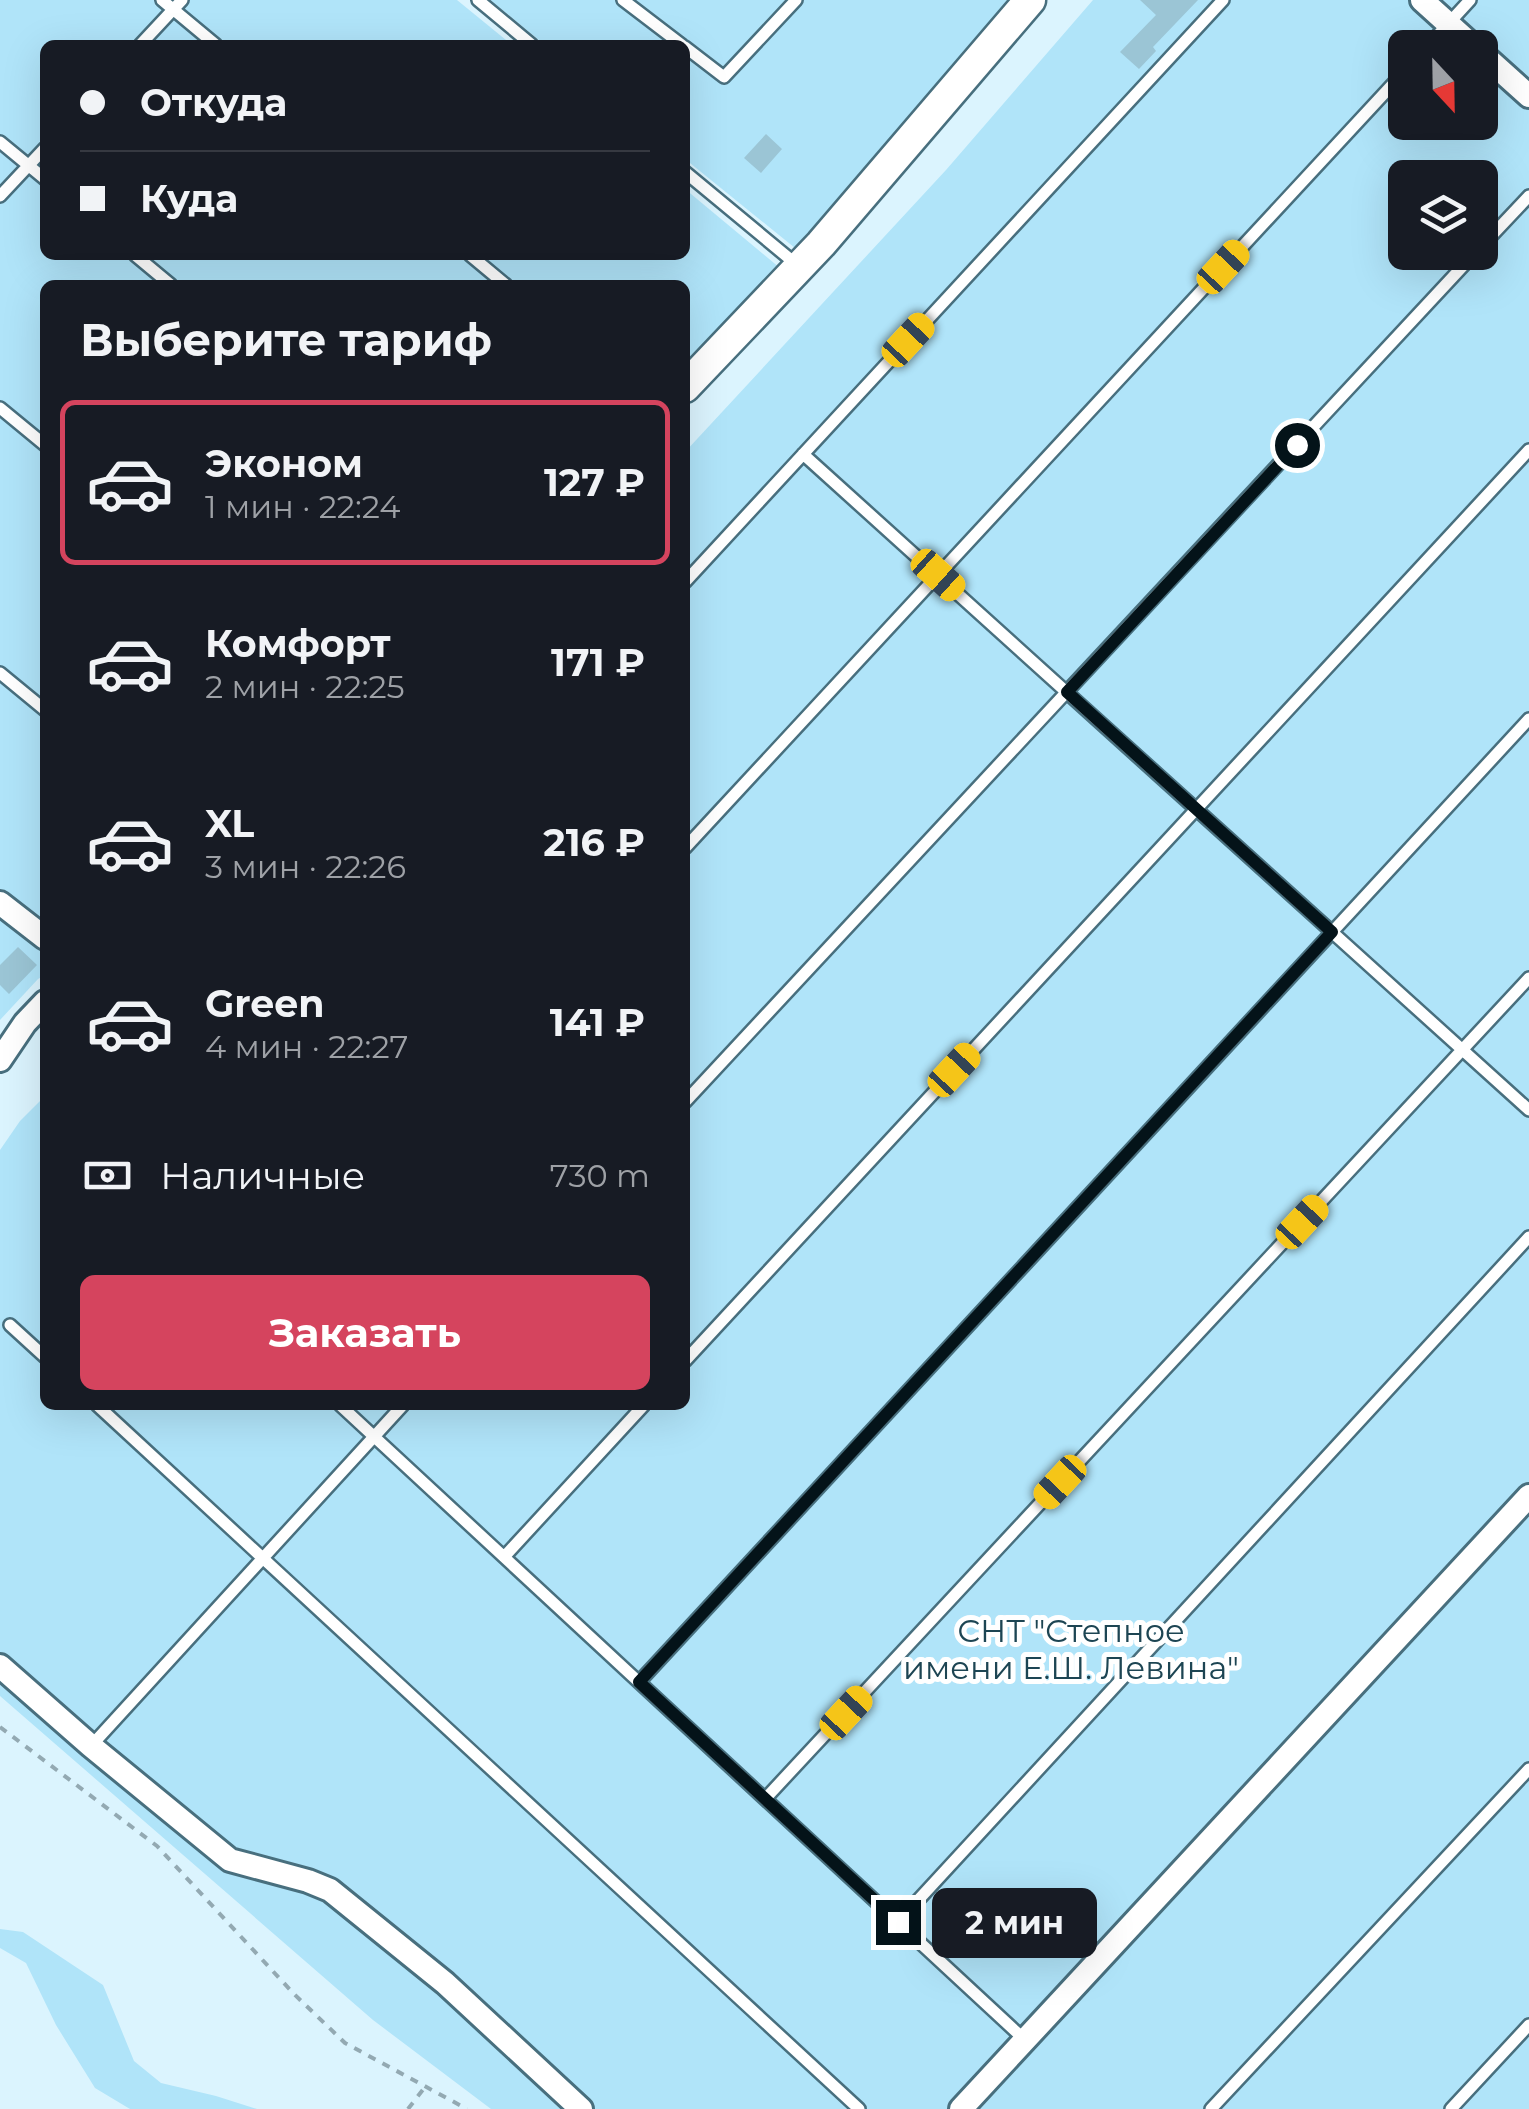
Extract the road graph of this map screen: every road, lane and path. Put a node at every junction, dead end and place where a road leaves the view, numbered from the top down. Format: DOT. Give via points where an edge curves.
graph roads {
  1 [pos="162,0"];
  2 [pos="478,0"];
  3 [pos="622,0"];
  4 [pos="796,0"];
  5 [pos="1030,0"];
  6 [pos="1223,0"];
  7 [pos="1422,0"];
  8 [pos="1470,0"];
  9 [pos="177,5"];
  10 [pos="1449,24"];
  11 [pos="1443,30"];
  12 [pos="1456,30"];
  13 [pos="145,40"];
  14 [pos="211,40"];
  15 [pos="526,40"];
  16 [pos="676,40"];
  17 [pos="690,51"];
  18 [pos="1498,68"];
  19 [pos="1388,89"];
  20 [pos="1529,96"];
  21 [pos="0,142"];
  22 [pos="40,153"];
  23 [pos="28,166"];
  24 [pos="40,176"];
  25 [pos="690,176"];
  26 [pos="0,196"];
  27 [pos="1529,196"];
  28 [pos="1498,229"];
  29 [pos="142,260"];
  30 [pos="476,260"];
  31 [pos="800,267"];
  32 [pos="1459,270"];
  33 [pos="165,280"];
  34 [pos="500,280"];
  35 [pos="690,382"];
  36 [pos="0,408"];
  37 [pos="40,442"];
  38 [pos="1529,450"];
  39 [pos="804,454"];
  40 [pos="938,575"];
  41 [pos="690,577"];
  42 [pos="0,672"];
  43 [pos="1067,692"];
  44 [pos="40,706"];
  45 [pos="1529,719"];
  46 [pos="1196,809"];
  47 [pos="690,843"];
  48 [pos="0,903"];
  49 [pos="1332,932"];
  50 [pos="40,934"];
  51 [pos="1529,978"];
  52 [pos="40,1007"];
  53 [pos="1462,1050"];
  54 [pos="0,1060"];
  55 [pos="690,1097"];
  56 [pos="1529,1110"];
  57 [pos="1529,1237"];
  58 [pos="10,1325"];
  59 [pos="40,1352"];
  60 [pos="690,1356"];
  61 [pos="102,1410"];
  62 [pos="345,1410"];
  63 [pos="398,1410"];
  64 [pos="639,1410"];
  65 [pos="374,1436"];
  66 [pos="1529,1496"];
  67 [pos="504,1557"];
  68 [pos="262,1558"];
  69 [pos="0,1666"];
  70 [pos="639,1682"];
  71 [pos="0,1727"];
  72 [pos="91,1746"];
  73 [pos="1529,1768"];
  74 [pos="765,1800"];
  75 [pos="898,1922"];
  76 [pos="1529,2026"];
  77 [pos="1025,2040"];
  78 [pos="425,2087"];
  79 [pos="408,2109"];
  80 [pos="466,2109"];
  81 [pos="581,2109"];
  82 [pos="858,2109"];
  83 [pos="961,2109"];
  84 [pos="1211,2109"];
  85 [pos="1451,2109"];
  1 -- 9 [label="lane"];
  2 -- 15 [label="lane"];
  3 -- 16 [label="lane"];
  4 -- 17 [label="lane" via="724,77"];
  5 -- 31 [label="street"];
  6 -- 39 [label="lane"];
  7 -- 10 [label="street"];
  8 -- 10 [label="lane"];
  9 -- 13 [label="lane"];
  9 -- 14 [label="lane"];
  10 -- 11 [label="lane"];
  10 -- 12 [label="street"];
  18 -- 20 [label="street"];
  19 -- 40 [label="lane"];
  21 -- 23 [label="lane"];
  22 -- 23 [label="lane"];
  23 -- 24 [label="lane"];
  23 -- 26 [label="lane"];
  25 -- 31 [label="lane"];
  27 -- 28 [label="lane"];
  29 -- 33 [label="lane"];
  30 -- 34 [label="lane"];
  31 -- 35 [label="street"];
  32 -- 43 [label="lane"];
  36 -- 37 [label="lane"];
  38 -- 46 [label="lane"];
  39 -- 40 [label="lane"];
  39 -- 41 [label="lane"];
  40 -- 43 [label="lane"];
  40 -- 47 [label="lane"];
  42 -- 44 [label="lane"];
  43 -- 46 [label="lane"];
  43 -- 55 [label="lane"];
  45 -- 49 [label="lane"];
  46 -- 49 [label="lane"];
  46 -- 60 [label="lane"];
  48 -- 50 [label="street"];
  49 -- 53 [label="lane"];
  49 -- 70 [label="lane"];
  51 -- 53 [label="lane"];
  52 -- 54 [label="street"];
  53 -- 56 [label="lane"];
  53 -- 74 [label="lane"];
  57 -- 75 [label="lane"];
  58 -- 59 [label="lane"];
  61 -- 68 [label="lane"];
  62 -- 65 [label="lane"];
  63 -- 65 [label="lane"];
  64 -- 67 [label="lane"];
  65 -- 67 [label="lane"];
  65 -- 68 [label="lane"];
  66 -- 77 [label="street"];
  67 -- 70 [label="lane"];
  68 -- 72 [label="lane"];
  68 -- 82 [label="lane"];
  69 -- 72 [label="street"];
  70 -- 74 [label="lane"];
  71 -- 78 [label="path" via="157,1846 345,2043"];
  72 -- 81 [label="street" via="230,1860 330,1890"];
  73 -- 84 [label="lane"];
  74 -- 75 [label="lane"];
  75 -- 77 [label="lane"];
  76 -- 85 [label="lane"];
  77 -- 83 [label="street"];
  78 -- 79 [label="path"];
  78 -- 80 [label="path"];
}
